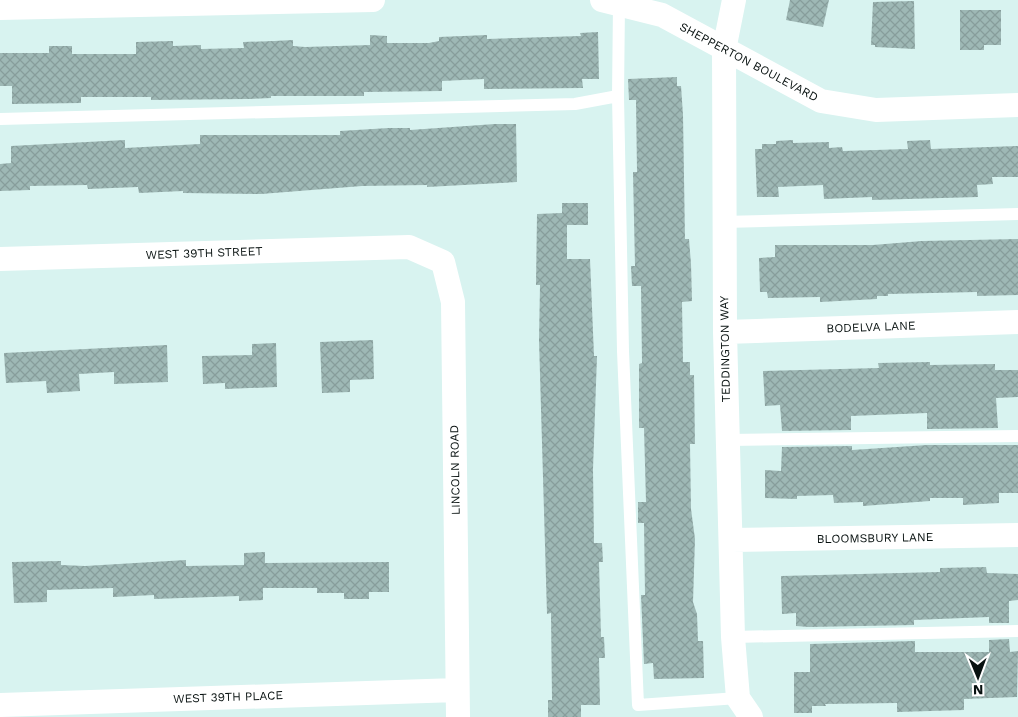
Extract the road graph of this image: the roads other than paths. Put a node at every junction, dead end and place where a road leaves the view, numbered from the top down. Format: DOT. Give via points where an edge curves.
graph roads {
  1 [pos="373,0"];
  2 [pos="734,0"];
  3 [pos="610,2"];
  4 [pos="0,8"];
  5 [pos="724,50"];
  6 [pos="618,96"];
  7 [pos="1018,105"];
  8 [pos="0,119"];
  9 [pos="1018,214"];
  10 [pos="723,222"];
  11 [pos="408,247"];
  12 [pos="0,259"];
  13 [pos="1018,322"];
  14 [pos="725,332"];
  15 [pos="1018,436"];
  16 [pos="728,440"];
  17 [pos="1018,535"];
  18 [pos="731,540"];
  19 [pos="1018,631"];
  20 [pos="733,637"];
  21 [pos="457,690"];
  22 [pos="738,698"];
  23 [pos="0,705"];
  24 [pos="458,717"];
  25 [pos="751,717"];
  1 -- 4 [label="street"];
  2 -- 5 [label="street, TEDDINGTON WAY"];
  3 -- 5 [label="street, SHEPPERTON BOULEVARD" via="662,15"];
  3 -- 6 [label="lane"];
  5 -- 7 [label="street, SHEPPERTON BOULEVARD" via="821,101 876,110"];
  5 -- 10 [label="street, TEDDINGTON WAY"];
  6 -- 8 [label="lane" via="575,104"];
  6 -- 22 [label="lane" via="624,371 638,705"];
  9 -- 10 [label="lane"];
  10 -- 14 [label="street, TEDDINGTON WAY"];
  11 -- 12 [label="street, WEST 39TH STREET"];
  11 -- 21 [label="street, LINCOLN ROAD" via="443,262 453,302"];
  13 -- 14 [label="street, BODELVA LANE"];
  14 -- 16 [label="street, TEDDINGTON WAY"];
  15 -- 16 [label="lane"];
  16 -- 18 [label="street, TEDDINGTON WAY"];
  17 -- 18 [label="street, BLOOMSBURY LANE"];
  18 -- 20 [label="street, TEDDINGTON WAY"];
  19 -- 20 [label="lane"];
  20 -- 22 [label="street, TEDDINGTON WAY"];
  21 -- 23 [label="street, WEST 39TH PLACE"];
  21 -- 24 [label="street, LINCOLN ROAD"];
  22 -- 25 [label="street"];
}
